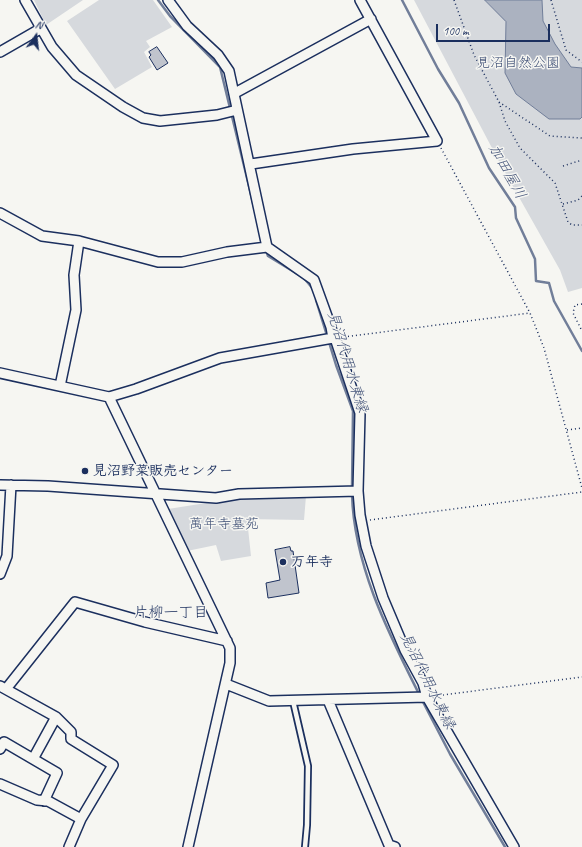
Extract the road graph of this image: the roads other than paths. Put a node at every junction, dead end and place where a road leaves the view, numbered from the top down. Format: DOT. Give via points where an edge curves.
graph roads {
  1 [pos="25,0"];
  2 [pos="168,0"];
  3 [pos="360,0"];
  4 [pos="371,19"];
  5 [pos="40,29"];
  6 [pos="0,52"];
  7 [pos="235,93"];
  8 [pos="237,110"];
  9 [pos="250,164"];
  10 [pos="0,213"];
  11 [pos="79,241"];
  12 [pos="267,247"];
  13 [pos="335,338"];
  14 [pos="0,373"];
  15 [pos="60,386"];
  16 [pos="109,397"];
  17 [pos="0,485"];
  18 [pos="11,485"];
  19 [pos="358,491"];
  20 [pos="155,493"];
  21 [pos="0,574"];
  22 [pos="227,641"];
  23 [pos="226,684"];
  24 [pos="3,688"];
  25 [pos="427,697"];
  26 [pos="292,699"];
  27 [pos="328,700"];
  28 [pos="56,717"];
  29 [pos="0,749"];
  30 [pos="33,760"];
  31 [pos="0,784"];
  32 [pos="44,801"];
  33 [pos="81,819"];
  34 [pos="70,847"];
  35 [pos="188,847"];
  36 [pos="305,847"];
  37 [pos="395,847"];
  38 [pos="514,847"];
  1 -- 5 [label="street"];
  2 -- 7 [label="street" via="187,26 218,55 229,71"];
  3 -- 4 [label="street"];
  4 -- 7 [label="street"];
  4 -- 9 [label="street" via="437,141 353,149"];
  5 -- 6 [label="street"];
  5 -- 8 [label="street" via="76,74 143,118 160,122"];
  7 -- 8 [label="street"];
  8 -- 9 [label="street"];
  9 -- 12 [label="street"];
  10 -- 11 [label="street" via="42,236"];
  11 -- 12 [label="street" via="158,262 182,262"];
  11 -- 15 [label="street" via="74,275 76,310"];
  12 -- 16 [label="street" via="314,280 334,338 220,358"];
  13 -- 19 [label="street" via="360,413"];
  14 -- 15 [label="street"];
  15 -- 16 [label="street"];
  16 -- 20 [label="street"];
  17 -- 18 [label="street"];
  18 -- 20 [label="street"];
  18 -- 21 [label="street" via="7,556"];
  19 -- 20 [label="street" via="239,494 216,498"];
  19 -- 25 [label="street" via="366,546 383,598 405,650 423,683"];
  20 -- 22 [label="street"];
  22 -- 23 [label="street" via="230,648 230,663"];
  22 -- 24 [label="street" via="75,602"];
  23 -- 26 [label="street" via="269,701"];
  23 -- 35 [label="street"];
  24 -- 28 [label="street"];
  25 -- 27 [label="street"];
  25 -- 38 [label="street"];
  26 -- 27 [label="street"];
  26 -- 36 [label="lane" via="308,766"];
  27 -- 37 [label="street" via="389,845"];
  28 -- 30 [label="street"];
  28 -- 33 [label="street" via="72,732 71,739 113,765"];
  29 -- 30 [label="street" via="4,742"];
  30 -- 32 [label="street" via="56,773"];
  31 -- 32 [label="street"];
  32 -- 33 [label="street"];
  33 -- 34 [label="street"];
}
